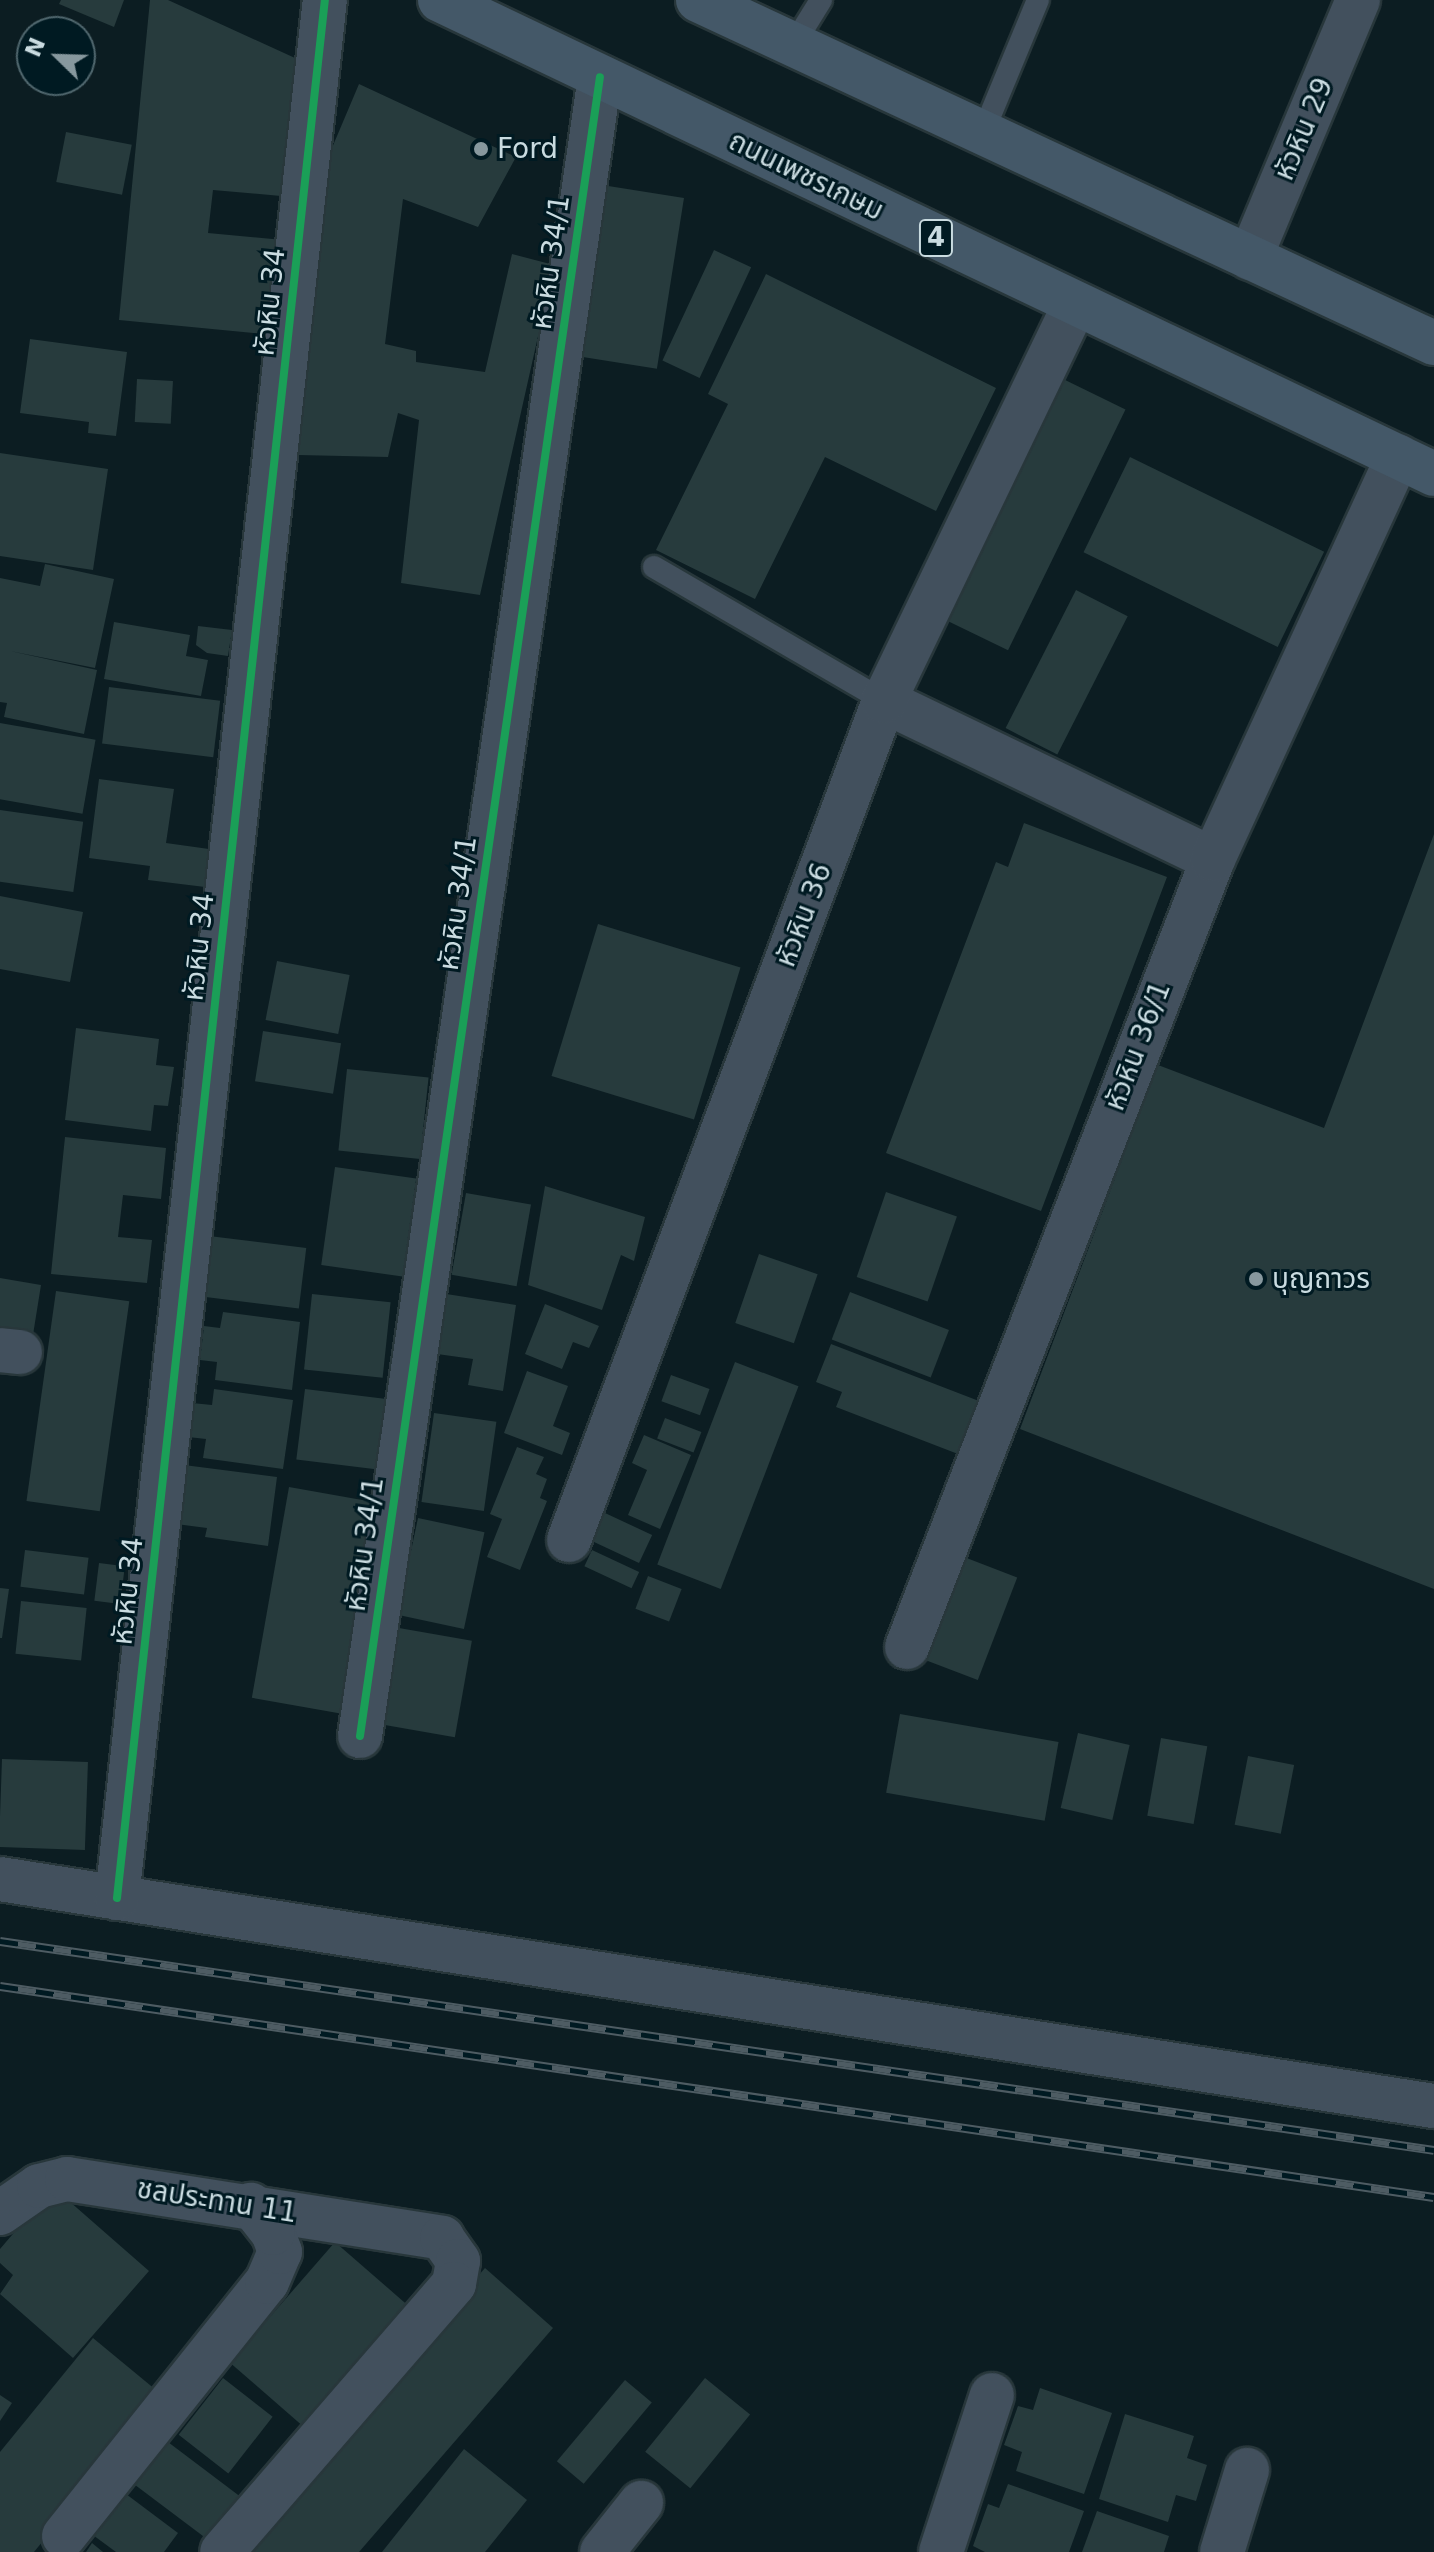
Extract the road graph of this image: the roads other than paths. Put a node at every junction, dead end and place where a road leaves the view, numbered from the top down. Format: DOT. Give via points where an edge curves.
graph roads {
  1 [pos="325,0"];
  2 [pos="440,0"];
  3 [pos="698,0"];
  4 [pos="821,0"];
  5 [pos="1038,0"];
  6 [pos="1358,0"];
  7 [pos="792,47"];
  8 [pos="600,77"];
  9 [pos="982,135"];
  10 [pos="1250,258"];
  11 [pos="1075,305"];
  12 [pos="1434,343"];
  13 [pos="1416,465"];
  14 [pos="654,567"];
  15 [pos="884,701"];
  16 [pos="1213,859"];
  17 [pos="569,1540"];
  18 [pos="907,1647"];
  19 [pos="360,1736"];
  20 [pos="0,1879"];
  21 [pos="117,1898"];
  22 [pos="1434,2106"];
  23 [pos="251,2205"];
  24 [pos="0,2213"];
  25 [pos="992,2395"];
  26 [pos="1247,2470"];
  27 [pos="641,2503"];
  28 [pos="64,2536"];
  29 [pos="222,2552"];
  30 [pos="602,2552"];
  31 [pos="941,2552"];
  32 [pos="1222,2552"];
  1 -- 21 [label="street, หัวหิน 34"];
  2 -- 8 [label="main road, ถนนเพชรเกษม / 4"];
  3 -- 7 [label="main road"];
  4 -- 7 [label="lane"];
  5 -- 9 [label="lane"];
  6 -- 10 [label="street, หัวหิน 29"];
  7 -- 9 [label="main road"];
  8 -- 11 [label="main road, ถนนเพชรเกษม / 4"];
  8 -- 19 [label="street, หัวหิน 34/1"];
  9 -- 10 [label="main road"];
  10 -- 12 [label="main road"];
  11 -- 13 [label="main road, ถนนเพชรเกษม / 4"];
  11 -- 15 [label="street, หัวหิน 36"];
  13 -- 16 [label="street, หัวหิน 36/1"];
  14 -- 15 [label="lane"];
  15 -- 16 [label="street"];
  15 -- 17 [label="street, หัวหิน 36"];
  16 -- 18 [label="street, หัวหิน 36/1"];
  20 -- 21 [label="street"];
  21 -- 22 [label="street"];
  23 -- 24 [label="street, ชลประทาน 11" via="67,2179 39,2186"];
  23 -- 28 [label="street" via="273,2233 280,2252 267,2282"];
  23 -- 29 [label="street, ชลประทาน 11" via="442,2238 458,2261 454,2284"];
  25 -- 31 [label="street"];
  26 -- 32 [label="street"];
  27 -- 30 [label="street"];
}
